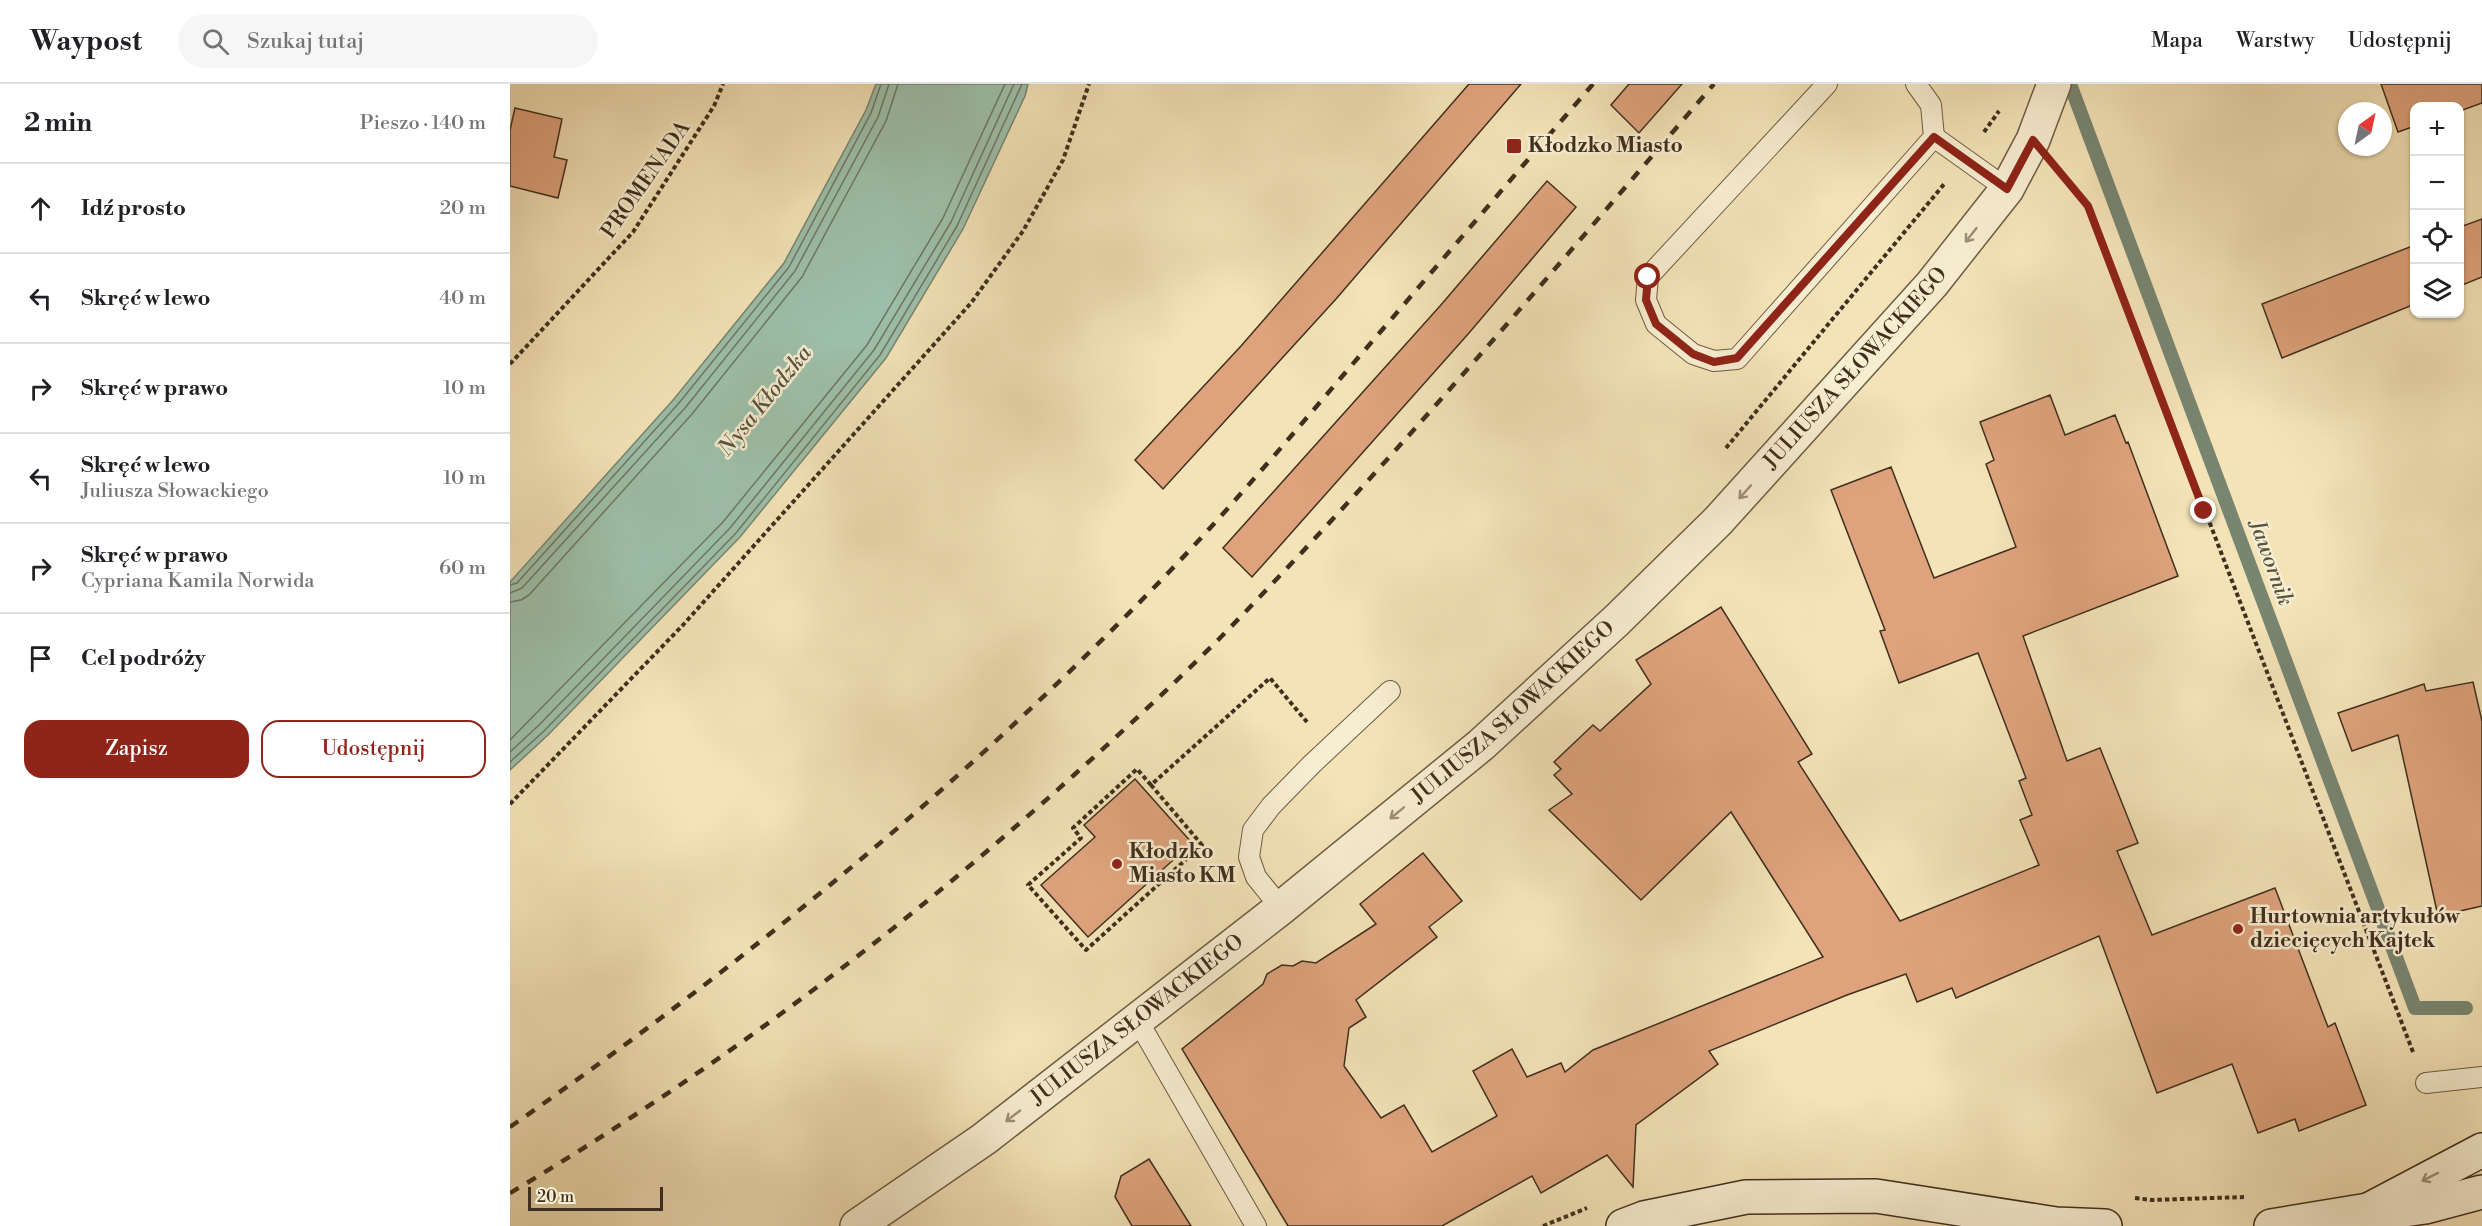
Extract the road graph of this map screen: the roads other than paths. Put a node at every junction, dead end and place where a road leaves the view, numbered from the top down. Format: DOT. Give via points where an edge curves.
graph roads {
  1 [pos="1827,84"];
  2 [pos="1916,84"];
  3 [pos="2051,93"];
  4 [pos="1934,137"];
  5 [pos="2007,189"];
  6 [pos="1390,691"];
  7 [pos="1281,908"];
  8 [pos="1138,1021"];
  9 [pos="2482,1077"];
  10 [pos="2426,1083"];
  11 [pos="2482,1150"];
  12 [pos="2482,1192"];
  13 [pos="2368,1210"];
  14 [pos="856,1226"];
  15 [pos="1256,1226"];
  16 [pos="1623,1226"];
  17 [pos="2105,1226"];
  18 [pos="2271,1226"];
  1 -- 4 [label="lane" via="1648,277 1646,300 1656,324 1693,354 1714,362 1737,358"];
  2 -- 4 [label="lane" via="1931,105"];
  3 -- 5 [label="street, JULIUSZA SŁOWACKIEGO" via="2033,140"];
  4 -- 5 [label="lane"];
  5 -- 7 [label="street, JULIUSZA SŁOWACKIEGO, one-way" via="1932,284 1718,521 1481,745"];
  6 -- 7 [label="lane" via="1329,747 1253,830 1249,857 1256,877"];
  7 -- 8 [label="street, JULIUSZA SŁOWACKIEGO"];
  8 -- 14 [label="street, JULIUSZA SŁOWACKIEGO, one-way" via="984,1139"];
  8 -- 15 [label="lane"];
  9 -- 10 [label="lane"];
  11 -- 13 [label="street, one-way"];
  12 -- 13 [label="street" via="2425,1207"];
  13 -- 18 [label="street"];
  16 -- 17 [label="street" via="1746,1197 1876,1196 2056,1224"];
}
